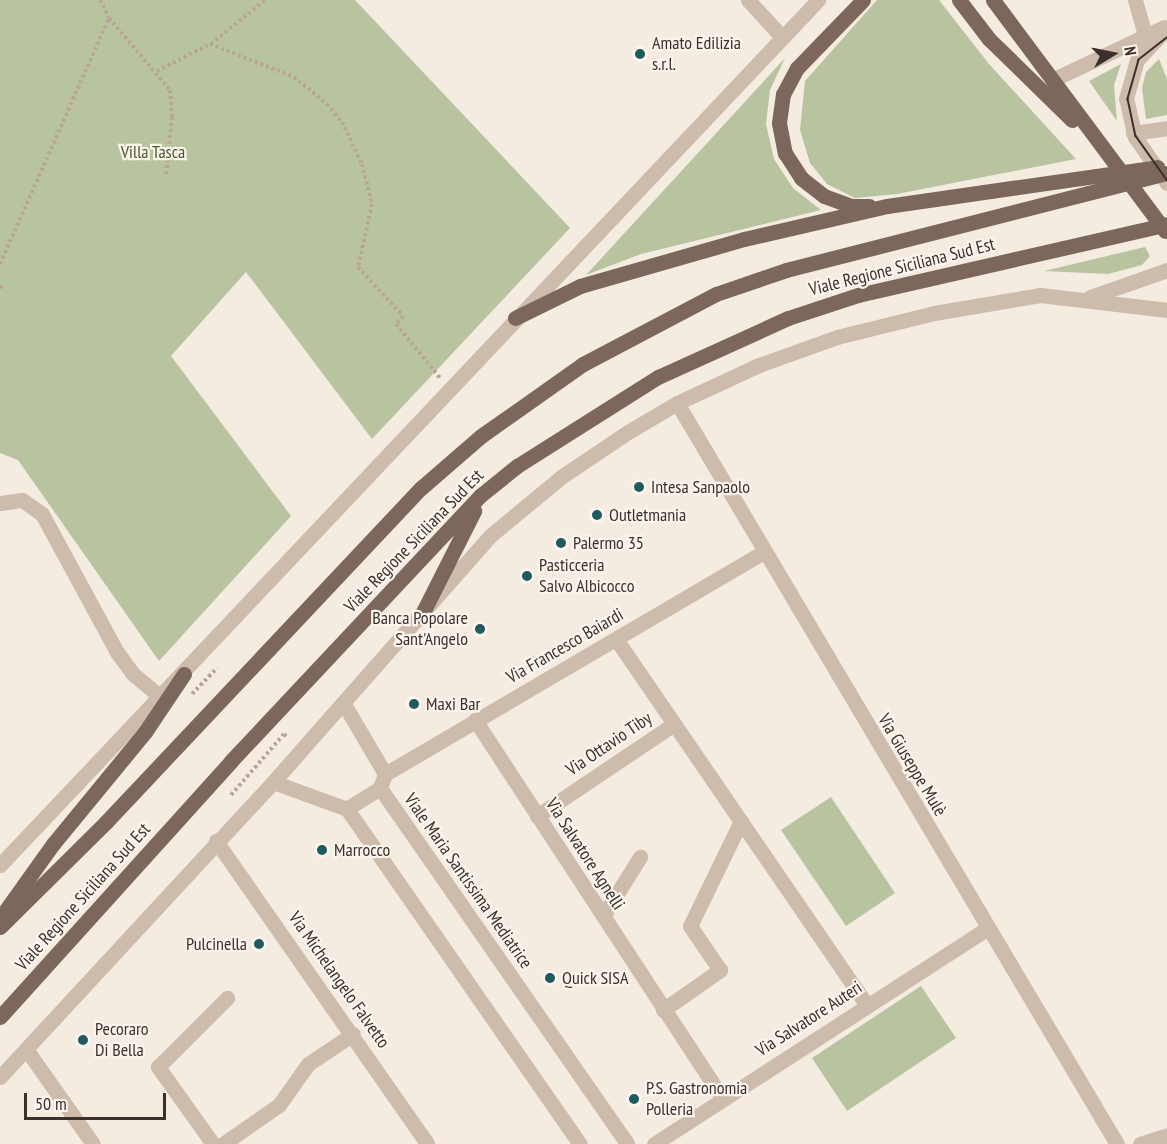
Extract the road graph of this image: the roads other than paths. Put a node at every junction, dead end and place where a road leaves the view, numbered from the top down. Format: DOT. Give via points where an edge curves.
graph roads {
  1 [pos="748,0"];
  2 [pos="818,0"];
  3 [pos="863,0"];
  4 [pos="959,0"];
  5 [pos="993,0"];
  6 [pos="1135,0"];
  7 [pos="1167,27"];
  8 [pos="1145,36"];
  9 [pos="782,37"];
  10 [pos="1052,80"];
  11 [pos="1167,128"];
  12 [pos="1136,140"];
  13 [pos="1107,154"];
  14 [pos="1167,165"];
  15 [pos="1167,173"];
  16 [pos="1167,183"];
  17 [pos="887,206"];
  18 [pos="1162,228"];
  19 [pos="1167,270"];
  20 [pos="1088,298"];
  21 [pos="1167,310"];
  22 [pos="515,318"];
  23 [pos="677,403"];
  24 [pos="481,495"];
  25 [pos="0,502"];
  26 [pos="764,552"];
  27 [pos="421,616"];
  28 [pos="616,639"];
  29 [pos="183,674"];
  30 [pos="161,697"];
  31 [pos="344,704"];
  32 [pos="475,720"];
  33 [pos="674,724"];
  34 [pos="382,781"];
  35 [pos="273,782"];
  36 [pos="346,809"];
  37 [pos="537,816"];
  38 [pos="741,821"];
  39 [pos="216,841"];
  40 [pos="640,857"];
  41 [pos="0,865"];
  42 [pos="603,916"];
  43 [pos="0,918"];
  44 [pos="0,927"];
  45 [pos="986,929"];
  46 [pos="227,998"];
  47 [pos="867,1005"];
  48 [pos="663,1010"];
  49 [pos="0,1017"];
  50 [pos="353,1034"];
  51 [pos="26,1049"];
  52 [pos="0,1077"];
  53 [pos="723,1099"];
  54 [pos="1167,1135"];
  55 [pos="93,1144"];
  56 [pos="213,1144"];
  57 [pos="223,1144"];
  58 [pos="427,1144"];
  59 [pos="580,1144"];
  60 [pos="627,1144"];
  61 [pos="654,1144"];
  62 [pos="1117,1144"];
  63 [pos="1140,1144"];
  1 -- 9 [label="street"];
  2 -- 9 [label="street"];
  3 -- 17 [label="main road" via="796,68 783,94 779,123 785,153 795,170 824,196 852,206"];
  4 -- 13 [label="main road" via="989,39"];
  5 -- 10 [label="main road"];
  6 -- 8 [label="street"];
  7 -- 8 [label="street"];
  7 -- 12 [label="street" via="1132,71 1126,98"];
  8 -- 10 [label="street"];
  9 -- 22 [label="street"];
  10 -- 13 [label="main road"];
  11 -- 12 [label="street"];
  12 -- 16 [label="street"];
  13 -- 18 [label="main road"];
  14 -- 17 [label="main road"];
  15 -- 44 [label="main road, Viale Regione Siciliana Sud Est" via="786,270 716,294 583,364 481,436 420,488 106,822"];
  17 -- 22 [label="main road" via="652,263 580,286"];
  18 -- 24 [label="main road, Viale Regione Siciliana Sud Est" via="858,295 755,331 657,377 587,419"];
  19 -- 20 [label="street"];
  20 -- 21 [label="street"];
  20 -- 23 [label="street" via="1040,295 1007,299 837,337 759,365"];
  22 -- 29 [label="street"];
  23 -- 26 [label="street, Via Giuseppe Mulè"];
  23 -- 27 [label="street" via="561,477 491,535"];
  24 -- 27 [label="main road"];
  24 -- 49 [label="main road, Viale Regione Siciliana Sud Est" via="231,761"];
  25 -- 30 [label="street" via="22,500 42,514 117,652 132,673"];
  26 -- 28 [label="street, Via Francesco Baiardi"];
  26 -- 45 [label="street, Via Giuseppe Mulè"];
  27 -- 31 [label="street"];
  28 -- 32 [label="street, Via Francesco Baiardi"];
  28 -- 33 [label="street"];
  29 -- 30 [label="street"];
  29 -- 43 [label="main road" via="144,732 53,844"];
  30 -- 41 [label="street"];
  31 -- 34 [label="street, Viale Maria Santissima Mediatrice"];
  31 -- 35 [label="street"];
  32 -- 34 [label="street, Via Francesco Baiardi"];
  32 -- 37 [label="street, Via Salvatore Agnelli"];
  33 -- 37 [label="street, Via Ottavio Tiby"];
  33 -- 38 [label="street"];
  34 -- 36 [label="street, Viale Maria Santissima Mediatrice"];
  34 -- 60 [label="street, Viale Maria Santissima Mediatrice"];
  35 -- 36 [label="street"];
  35 -- 39 [label="street"];
  36 -- 59 [label="street"];
  37 -- 42 [label="street, Via Salvatore Agnelli"];
  38 -- 47 [label="street"];
  38 -- 48 [label="street" via="690,926 720,970"];
  39 -- 50 [label="street, Via Michelangelo Falvetto"];
  39 -- 51 [label="street"];
  40 -- 42 [label="street"];
  42 -- 48 [label="street, Via Salvatore Agnelli"];
  45 -- 47 [label="street, Via Salvatore Auteri"];
  45 -- 62 [label="street, Via Giuseppe Mulè"];
  46 -- 56 [label="street" via="158,1067"];
  47 -- 53 [label="street, Via Salvatore Auteri"];
  48 -- 53 [label="street, Via Salvatore Agnelli"];
  50 -- 57 [label="street" via="308,1064 279,1105"];
  50 -- 58 [label="street, Via Michelangelo Falvetto"];
  51 -- 52 [label="street"];
  51 -- 55 [label="street"];
  53 -- 61 [label="street, Via Salvatore Auteri"];
  54 -- 63 [label="street"];
}
